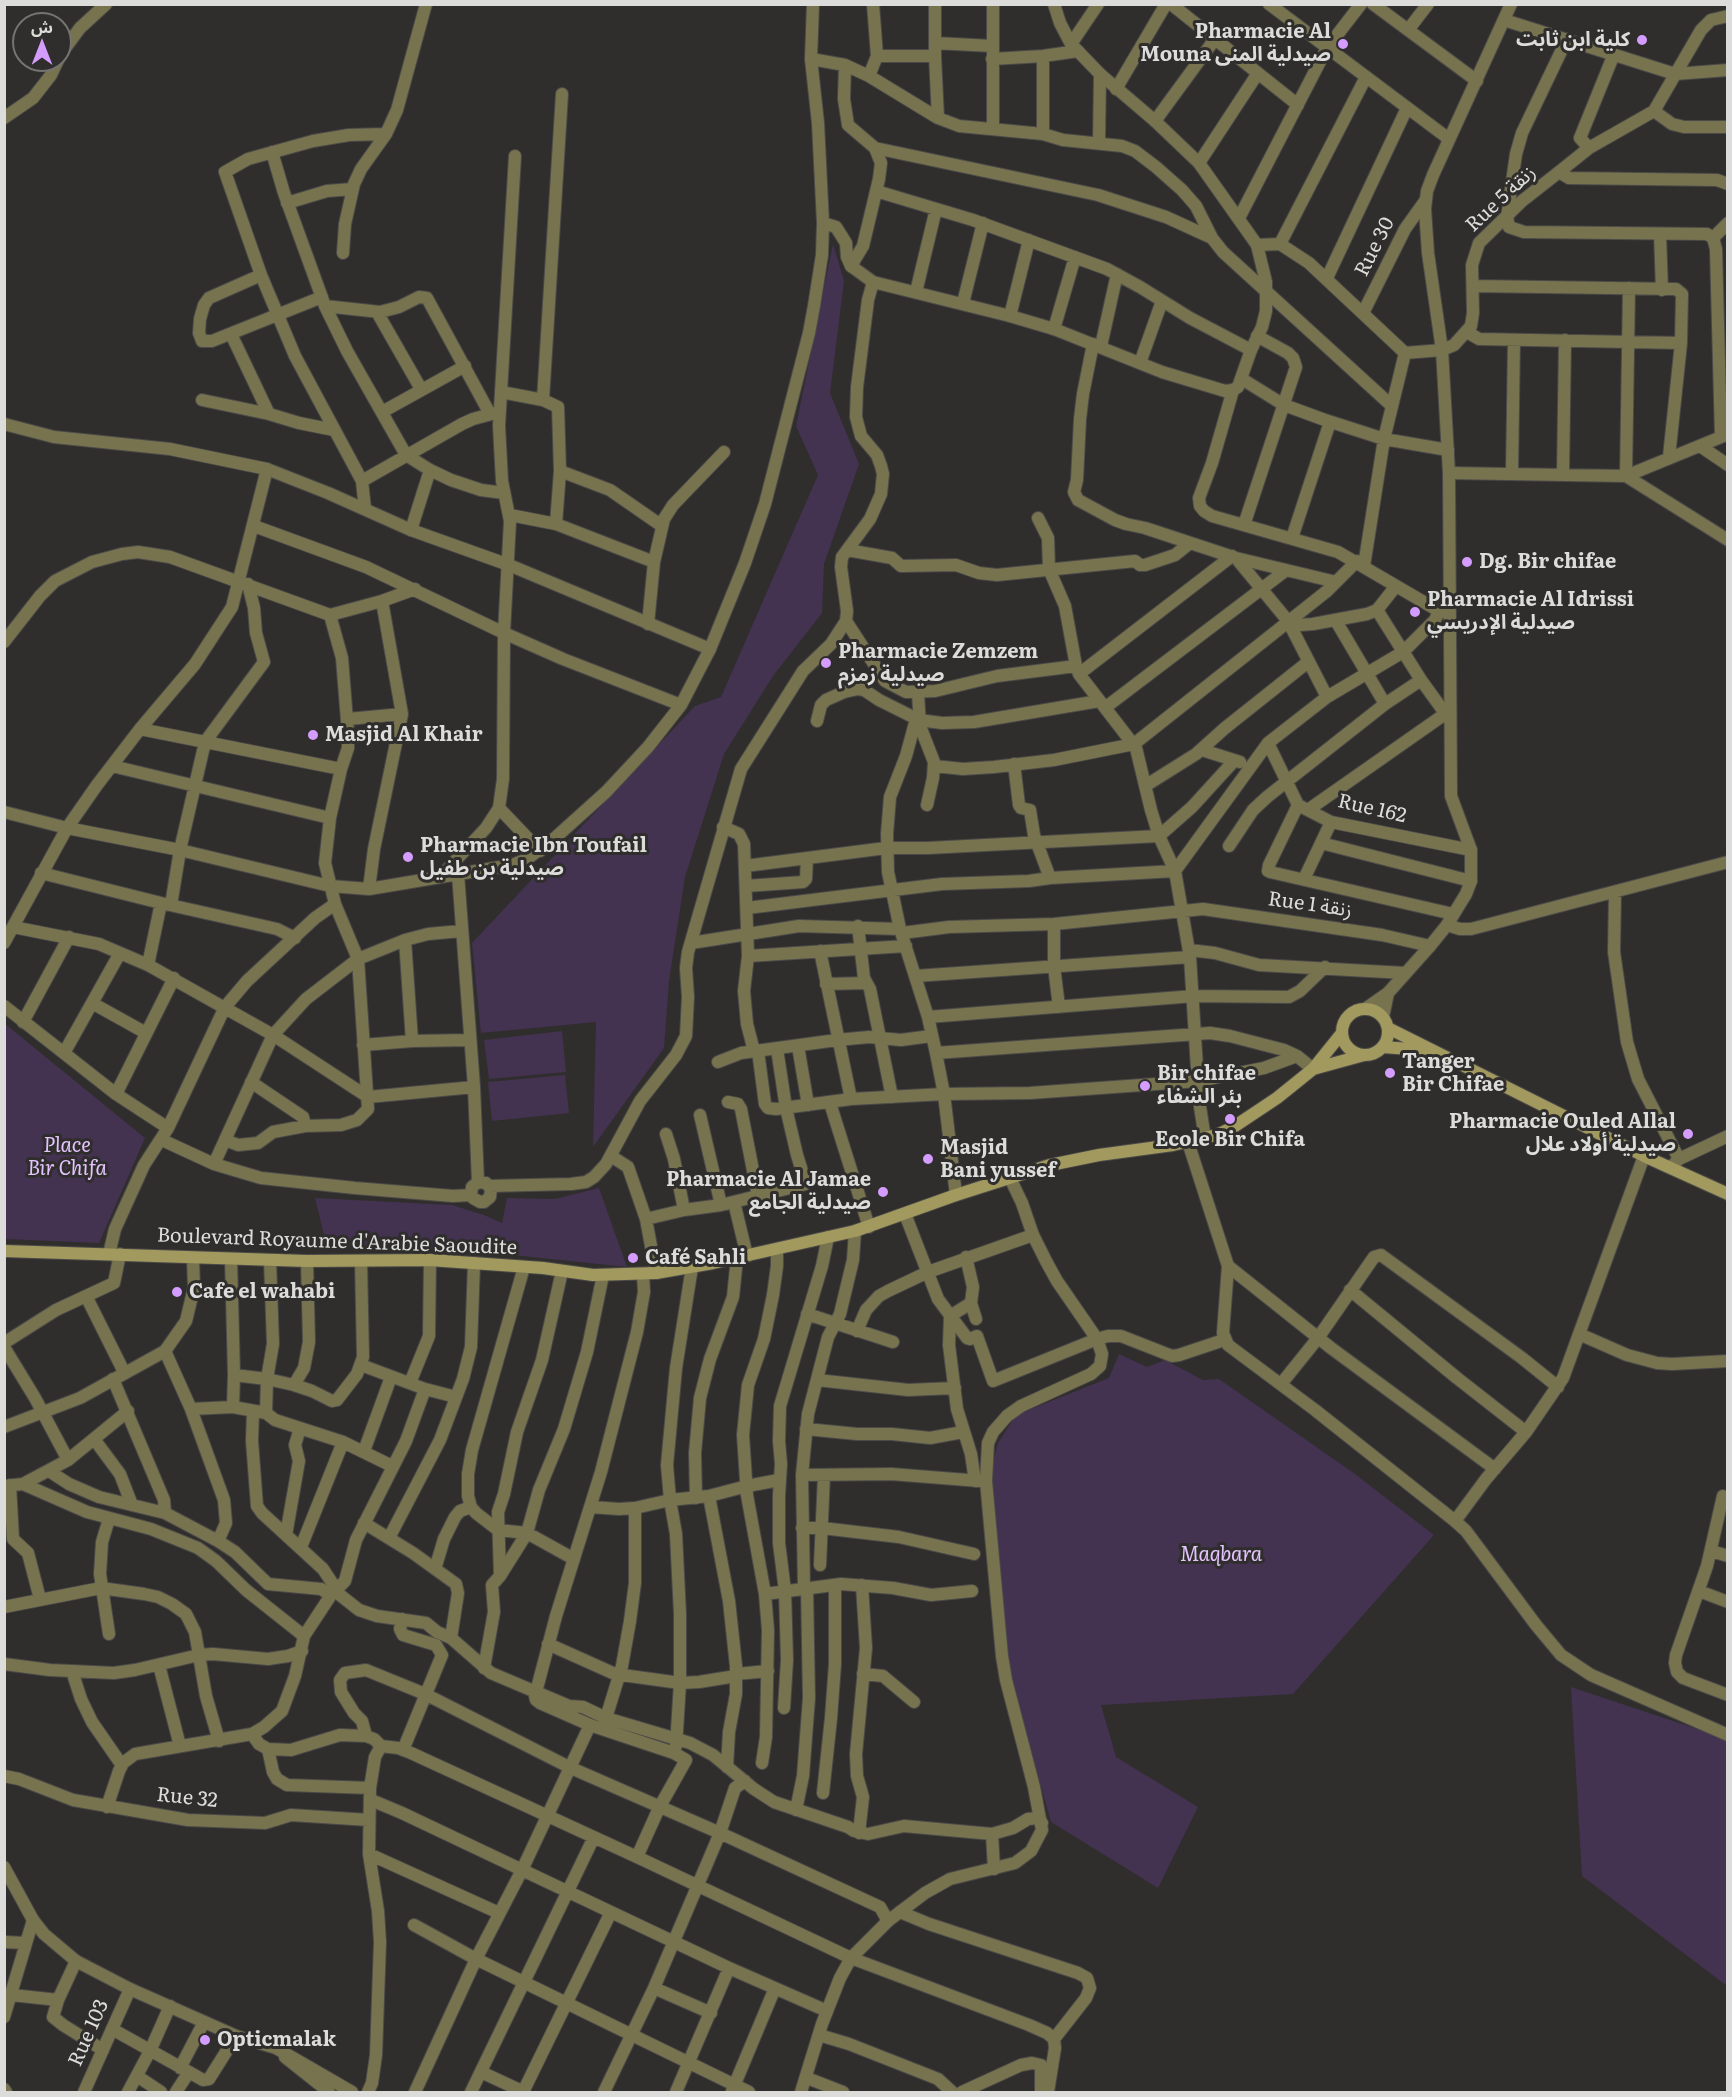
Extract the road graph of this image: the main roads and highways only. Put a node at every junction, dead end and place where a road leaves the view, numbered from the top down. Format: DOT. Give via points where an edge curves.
graph roads {
  1 [pos="1386,1023"];
  2 [pos="1342,1033"];
  3 [pos="1383,1047"];
  4 [pos="1431,1051"];
  5 [pos="1369,1054"];
  6 [pos="1313,1069"];
  7 [pos="1728,1194"];
  8 [pos="4,1251"];
  1 -- 2 [label="main road" via="1375,1011 1356,1011 1348,1016"];
  1 -- 3 [label="main road"];
  1 -- 4 [label="main road"];
  2 -- 5 [label="main road" via="1351,1050"];
  2 -- 6 [label="main road, Boulevard Royaume d'Arabie Saoudite"];
  3 -- 4 [label="main road"];
  3 -- 5 [label="main road"];
  4 -- 7 [label="main road" via="1644,1156 1675,1164"];
  5 -- 6 [label="main road, Boulevard Royaume d'Arabie Saoudite"];
  6 -- 8 [label="main road, Boulevard Royaume d'Arabie Saoudite" via="1247,1119 1206,1139 1042,1167 855,1231 656,1273 603,1275 430,1260 231,1260"];
}
